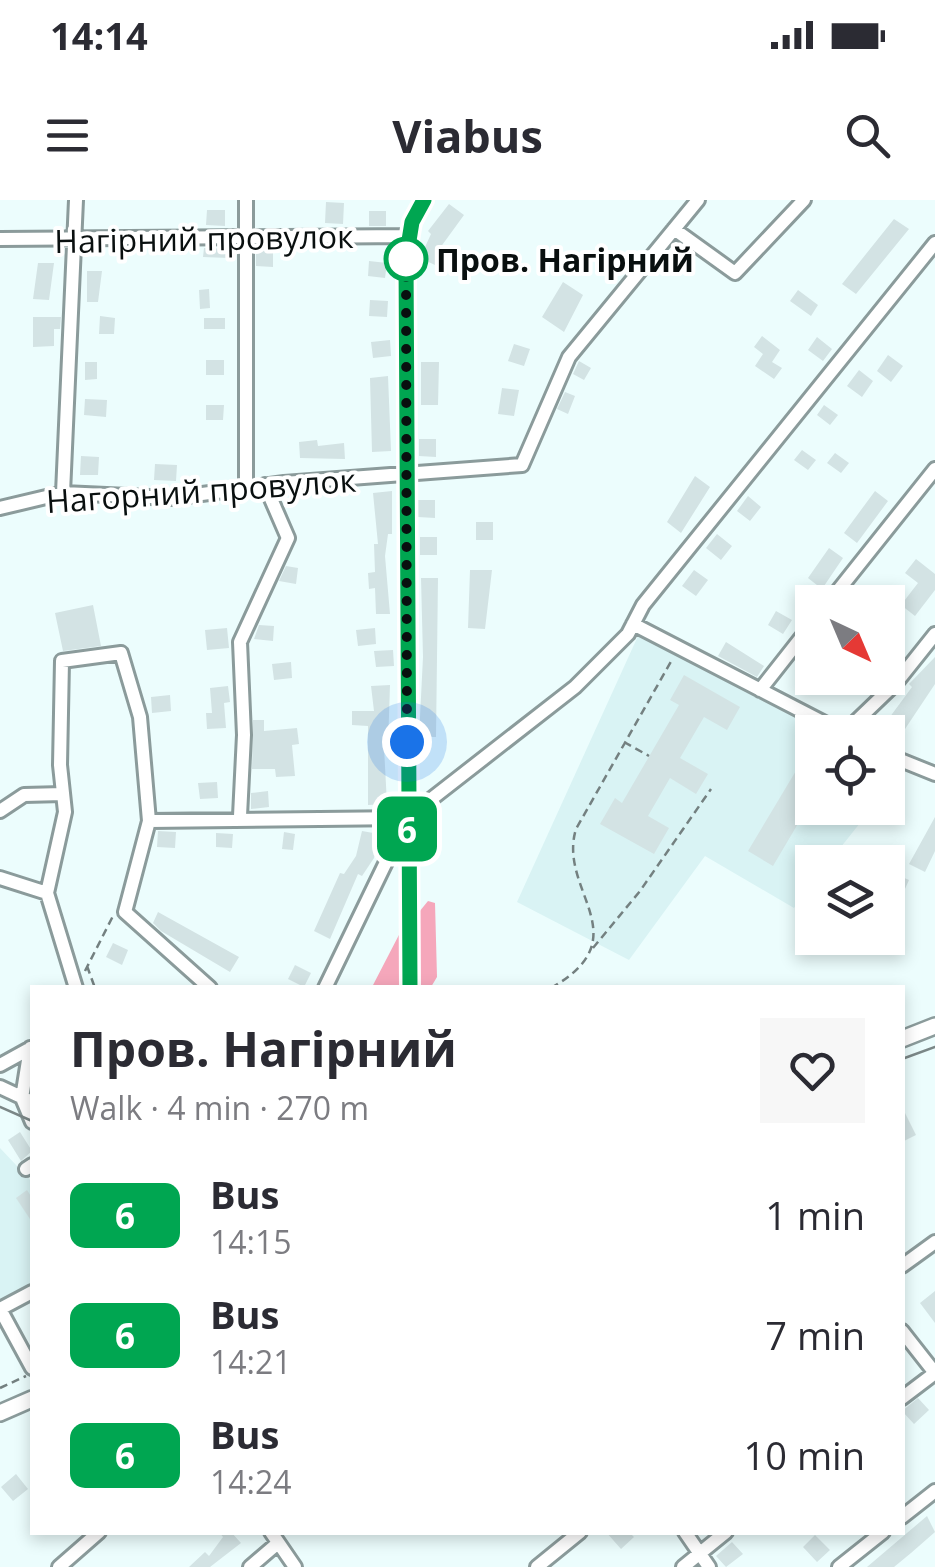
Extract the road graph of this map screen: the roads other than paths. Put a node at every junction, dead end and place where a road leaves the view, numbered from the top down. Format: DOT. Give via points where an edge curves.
graph roads {
  1 [pos="76,200"];
  2 [pos="246,200"];
  3 [pos="411,200"];
  4 [pos="424,200"];
  5 [pos="698,200"];
  6 [pos="804,200"];
  7 [pos="412,222"];
  8 [pos="674,229"];
  9 [pos="408,236"];
  10 [pos="245,237"];
  11 [pos="0,239"];
  12 [pos="76,242"];
  13 [pos="935,243"];
  14 [pos="935,470"];
  15 [pos="408,477"];
  16 [pos="265,486"];
  17 [pos="246,488"];
  18 [pos="63,493"];
  19 [pos="0,508"];
  20 [pos="843,585"];
  21 [pos="633,624"];
  22 [pos="935,634"];
  23 [pos="795,646"];
  24 [pos="760,690"];
  25 [pos="810,715"];
  26 [pos="862,715"];
  27 [pos="905,762"];
  28 [pos="935,774"];
  29 [pos="63,794"];
  30 [pos="0,811"];
  31 [pos="240,816"];
  32 [pos="407,818"];
  33 [pos="149,820"];
  34 [pos="0,878"];
  35 [pos="48,893"];
  36 [pos="74,985"];
  37 [pos="207,985"];
  38 [pos="326,985"];
  39 [pos="410,985"];
  40 [pos="935,1026"];
  41 [pos="905,1038"];
  42 [pos="30,1048"];
  43 [pos="30,1060"];
  44 [pos="0,1064"];
  45 [pos="0,1087"];
  46 [pos="27,1100"];
  47 [pos="935,1242"];
  48 [pos="905,1264"];
  49 [pos="30,1293"];
  50 [pos="0,1309"];
  51 [pos="905,1335"];
  52 [pos="30,1367"];
  53 [pos="935,1373"];
  54 [pos="905,1396"];
  55 [pos="30,1400"];
  56 [pos="0,1412"];
  57 [pos="935,1492"];
  58 [pos="905,1515"];
  59 [pos="96,1535"];
  60 [pos="576,1535"];
  61 [pos="687,1535"];
  62 [pos="722,1535"];
  63 [pos="879,1535"];
  64 [pos="274,1538"];
  65 [pos="699,1553"];
  66 [pos="59,1567"];
  67 [pos="250,1567"];
  68 [pos="295,1567"];
  69 [pos="537,1567"];
  70 [pos="683,1567"];
  71 [pos="708,1567"];
  72 [pos="839,1567"];
  1 -- 12 [label="street"];
  2 -- 10 [label="street"];
  3 -- 7 [label="street"];
  4 -- 7 [label="street"];
  5 -- 8 [label="street"];
  6 -- 8 [label="street" via="735,273"];
  7 -- 9 [label="street"];
  8 -- 15 [label="street, Нагорний провулок" via="568,356 522,465"];
  9 -- 10 [label="street, Нагірний провулок"];
  9 -- 15 [label="street"];
  10 -- 12 [label="street, Нагірний провулок"];
  10 -- 17 [label="street"];
  11 -- 12 [label="street, Нагірний провулок"];
  12 -- 18 [label="street"];
  13 -- 21 [label="street"];
  14 -- 20 [label="street"];
  15 -- 16 [label="street, Нагорний провулок"];
  15 -- 32 [label="street"];
  16 -- 17 [label="street, Нагорний провулок"];
  16 -- 31 [label="street" via="288,538 240,642"];
  17 -- 18 [label="street, Нагорний провулок" via="172,498"];
  18 -- 19 [label="street, Нагорний провулок"];
  21 -- 24 [label="street"];
  21 -- 32 [label="street" via="575,687"];
  22 -- 26 [label="street"];
  23 -- 24 [label="street"];
  24 -- 25 [label="street"];
  27 -- 28 [label="street"];
  29 -- 30 [label="street" via="24,794"];
  29 -- 33 [label="street" via="62,661 122,653 140,717"];
  29 -- 35 [label="street"];
  31 -- 32 [label="street"];
  31 -- 33 [label="street"];
  32 -- 38 [label="street"];
  32 -- 39 [label="street"];
  33 -- 37 [label="street" via="126,912"];
  34 -- 35 [label="street"];
  35 -- 36 [label="street"];
  40 -- 41 [label="main road"];
  42 -- 44 [label="street"];
  43 -- 46 [label="street"];
  45 -- 46 [label="street"];
  47 -- 48 [label="street"];
  49 -- 50 [label="street"];
  50 -- 52 [label="street"];
  51 -- 53 [label="street"];
  53 -- 54 [label="street"];
  55 -- 56 [label="main road"];
  57 -- 58 [label="street"];
  59 -- 66 [label="street"];
  60 -- 69 [label="street"];
  61 -- 65 [label="street"];
  62 -- 65 [label="street"];
  63 -- 72 [label="street"];
  64 -- 67 [label="street"];
  64 -- 68 [label="street"];
  65 -- 70 [label="street"];
  65 -- 71 [label="street"];
}
